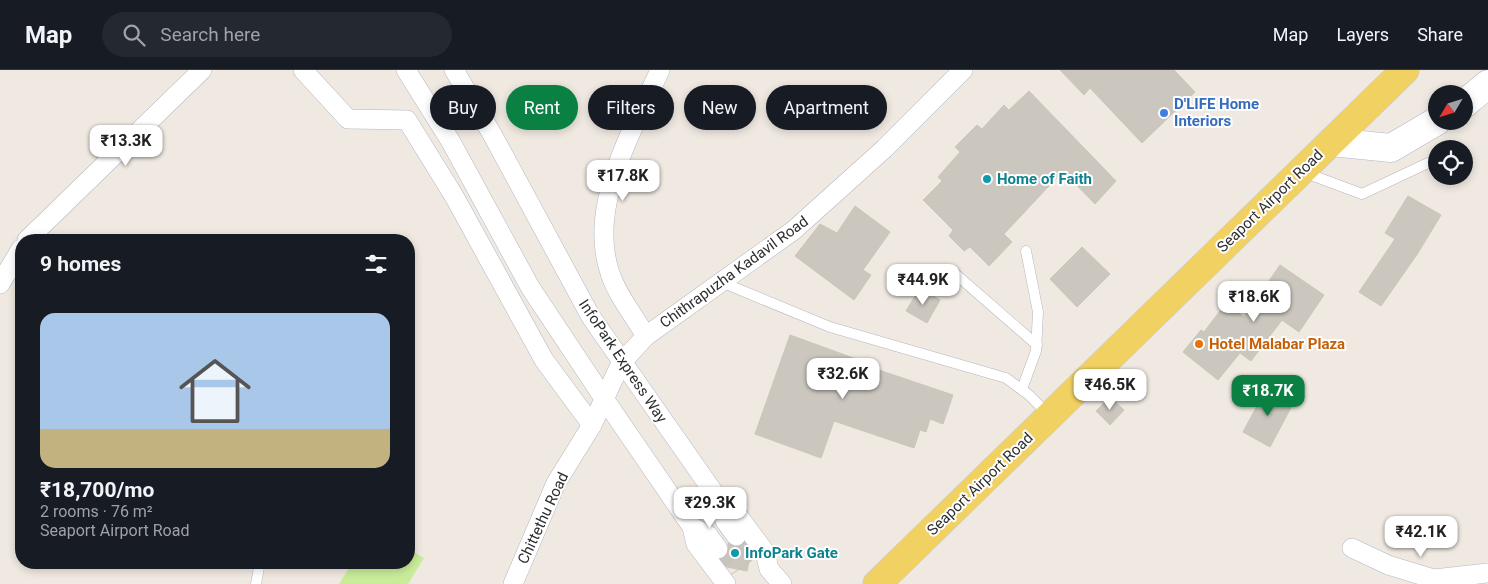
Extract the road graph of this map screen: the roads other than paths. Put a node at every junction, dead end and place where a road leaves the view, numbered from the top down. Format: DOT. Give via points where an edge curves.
graph roads {
  1 [pos="202,70"];
  2 [pos="303,70"];
  3 [pos="406,70"];
  4 [pos="454,70"];
  5 [pos="660,70"];
  6 [pos="963,70"];
  7 [pos="1404,70"];
  8 [pos="1488,84"];
  9 [pos="1473,96"];
  10 [pos="1428,126"];
  11 [pos="1332,142"];
  12 [pos="1428,163"];
  13 [pos="1301,171"];
  14 [pos="34,234"];
  15 [pos="1026,251"];
  16 [pos="15,259"];
  17 [pos="952,271"];
  18 [pos="721,282"];
  19 [pos="0,284"];
  20 [pos="646,336"];
  21 [pos="1036,345"];
  22 [pos="621,363"];
  23 [pos="1022,389"];
  24 [pos="604,400"];
  25 [pos="1049,416"];
  26 [pos="592,424"];
  27 [pos="721,504"];
  28 [pos="692,527"];
  29 [pos="736,536"];
  30 [pos="1352,548"];
  31 [pos="718,550"];
  32 [pos="259,569"];
  33 [pos="1488,573"];
  34 [pos="733,580"];
  35 [pos="256,584"];
  36 [pos="513,584"];
  37 [pos="782,584"];
  38 [pos="877,584"];
  1 -- 14 [label="street"];
  2 -- 26 [label="street" via="348,119 407,120 454,196 544,360"];
  3 -- 24 [label="street" via="451,142 530,287"];
  4 -- 22 [label="street, InfoPark Express Way" via="591,318"];
  5 -- 20 [label="street" via="627,142 606,200 602,240 610,274"];
  6 -- 18 [label="street, Chithrapuzha Kadavil Road" via="794,230"];
  7 -- 11 [label="main road, Seaport Airport Road"];
  8 -- 9 [label="street"];
  10 -- 11 [label="street" via="1391,148"];
  11 -- 13 [label="main road, Seaport Airport Road"];
  12 -- 13 [label="lane" via="1362,194"];
  13 -- 25 [label="main road, Seaport Airport Road"];
  15 -- 21 [label="lane" via="1038,312"];
  16 -- 19 [label="street"];
  17 -- 21 [label="lane"];
  18 -- 20 [label="street, Chithrapuzha Kadavil Road"];
  18 -- 23 [label="lane" via="830,327 998,376"];
  20 -- 22 [label="street, Chithrapuzha Kadavil Road"];
  21 -- 23 [label="lane"];
  22 -- 24 [label="street, Chithrapuzha Kadavil Road"];
  22 -- 27 [label="street, InfoPark Express Way"];
  23 -- 25 [label="lane"];
  24 -- 26 [label="street, Chittethu Road"];
  24 -- 28 [label="street"];
  25 -- 38 [label="main road, Seaport Airport Road"];
  26 -- 36 [label="street, Chittethu Road" via="556,483"];
  27 -- 29 [label="street" via="725,521"];
  27 -- 37 [label="street, InfoPark Express Way" via="736,513 765,552 761,565"];
  28 -- 31 [label="street" via="708,535"];
  28 -- 34 [label="street" via="696,544"];
  30 -- 33 [label="street" via="1388,565 1434,579"];
  32 -- 35 [label="lane"];
}
